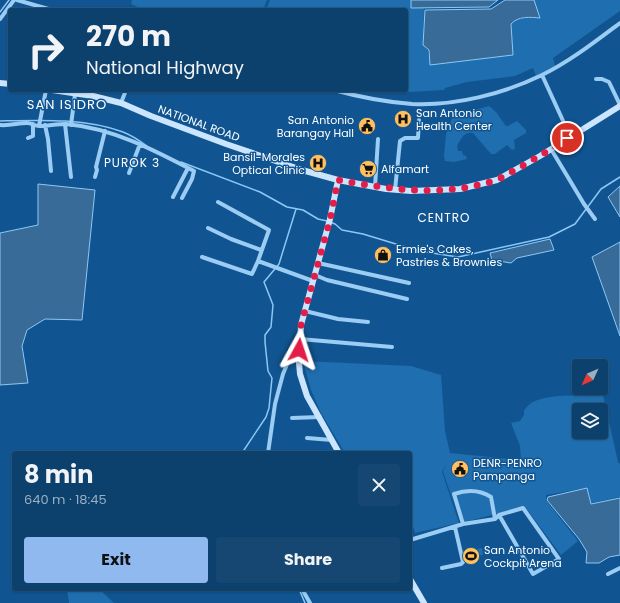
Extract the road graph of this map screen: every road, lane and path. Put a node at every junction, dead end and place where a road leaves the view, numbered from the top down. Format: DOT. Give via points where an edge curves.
graph roads {
  1 [pos="17,0"];
  2 [pos="8,8"];
  3 [pos="45,8"];
  4 [pos="0,19"];
  5 [pos="620,23"];
  6 [pos="542,75"];
  7 [pos="596,79"];
  8 [pos="46,92"];
  9 [pos="64,92"];
  10 [pos="125,92"];
  11 [pos="342,92"];
  12 [pos="75,94"];
  13 [pos="121,103"];
  14 [pos="620,105"];
  15 [pos="418,120"];
  16 [pos="39,122"];
  17 [pos="71,122"];
  18 [pos="34,124"];
  19 [pos="65,124"];
  20 [pos="0,125"];
  21 [pos="45,125"];
  22 [pos="105,131"];
  23 [pos="570,136"];
  24 [pos="28,138"];
  25 [pos="378,139"];
  26 [pos="140,144"];
  27 [pos="551,149"];
  28 [pos="188,168"];
  29 [pos="51,171"];
  30 [pos="129,172"];
  31 [pos="71,177"];
  32 [pos="95,177"];
  33 [pos="338,180"];
  34 [pos="375,187"];
  35 [pos="395,190"];
  36 [pos="173,197"];
  37 [pos="182,198"];
  38 [pos="218,202"];
  39 [pos="595,219"];
  40 [pos="208,228"];
  41 [pos="261,250"];
  42 [pos="202,257"];
  43 [pos="258,261"];
  44 [pos="318,263"];
  45 [pos="314,278"];
  46 [pos="409,283"];
  47 [pos="407,299"];
  48 [pos="305,311"];
  49 [pos="368,322"];
  50 [pos="300,339"];
  51 [pos="392,347"];
  52 [pos="299,358"];
  53 [pos="320,417"];
  54 [pos="292,418"];
  55 [pos="307,438"];
  56 [pos="332,440"];
  57 [pos="268,451"];
  58 [pos="338,451"];
  59 [pos="499,515"];
  60 [pos="495,519"];
  61 [pos="463,524"];
  62 [pos="455,527"];
  63 [pos="412,539"];
  64 [pos="442,568"];
  65 [pos="620,568"];
  66 [pos="608,574"];
  67 [pos="412,582"];
  68 [pos="303,591"];
  69 [pos="310,603"];
  70 [pos="424,603"];
  1 -- 3 [label="street"];
  2 -- 4 [label="street"];
  5 -- 6 [label="street"];
  6 -- 11 [label="street" via="501,92 457,102 412,104"];
  6 -- 23 [label="street"];
  7 -- 14 [label="street" via="609,82"];
  8 -- 16 [label="street"];
  9 -- 12 [label="main road, NATIONAL ROAD"];
  10 -- 13 [label="street"];
  12 -- 13 [label="main road, NATIONAL ROAD"];
  12 -- 17 [label="street"];
  13 -- 33 [label="main road, NATIONAL ROAD" via="226,144"];
  14 -- 23 [label="main road, NATIONAL ROAD"];
  15 -- 35 [label="street" via="418,138 405,138 400,141"];
  16 -- 18 [label="street"];
  16 -- 21 [label="street"];
  17 -- 19 [label="street"];
  17 -- 22 [label="street"];
  18 -- 20 [label="street"];
  18 -- 24 [label="street" via="33,136"];
  19 -- 21 [label="street"];
  19 -- 31 [label="street"];
  21 -- 29 [label="street"];
  22 -- 26 [label="street"];
  22 -- 32 [label="street"];
  23 -- 27 [label="main road, NATIONAL ROAD"];
  25 -- 34 [label="street"];
  26 -- 28 [label="street"];
  26 -- 30 [label="street"];
  27 -- 35 [label="main road, NATIONAL ROAD" via="497,180 460,189"];
  27 -- 39 [label="street"];
  28 -- 36 [label="street"];
  28 -- 37 [label="street" via="194,171"];
  33 -- 34 [label="main road, NATIONAL ROAD"];
  33 -- 44 [label="main road"];
  34 -- 35 [label="main road, NATIONAL ROAD"];
  38 -- 41 [label="street" via="269,230"];
  40 -- 41 [label="street"];
  41 -- 43 [label="street"];
  42 -- 43 [label="street" via="252,274"];
  43 -- 45 [label="street"];
  44 -- 45 [label="main road"];
  44 -- 46 [label="street"];
  45 -- 47 [label="street"];
  45 -- 48 [label="main road"];
  48 -- 49 [label="street" via="338,319"];
  48 -- 50 [label="main road"];
  50 -- 51 [label="street"];
  50 -- 52 [label="main road"];
  52 -- 53 [label="main road" via="300,374 307,396"];
  52 -- 57 [label="street" via="288,362 283,374"];
  53 -- 54 [label="street"];
  53 -- 56 [label="main road"];
  55 -- 56 [label="street"];
  56 -- 58 [label="main road"];
  59 -- 59 [label="street" via="523,508 559,559 533,574"];
  59 -- 60 [label="street"];
  60 -- 61 [label="street"];
  60 -- 61 [label="street" via="491,497 484,492 460,492 454,494"];
  61 -- 62 [label="street"];
  62 -- 63 [label="street"];
  62 -- 64 [label="street" via="463,562"];
  65 -- 66 [label="street"];
  67 -- 70 [label="main road"];
  68 -- 69 [label="street"];
}
